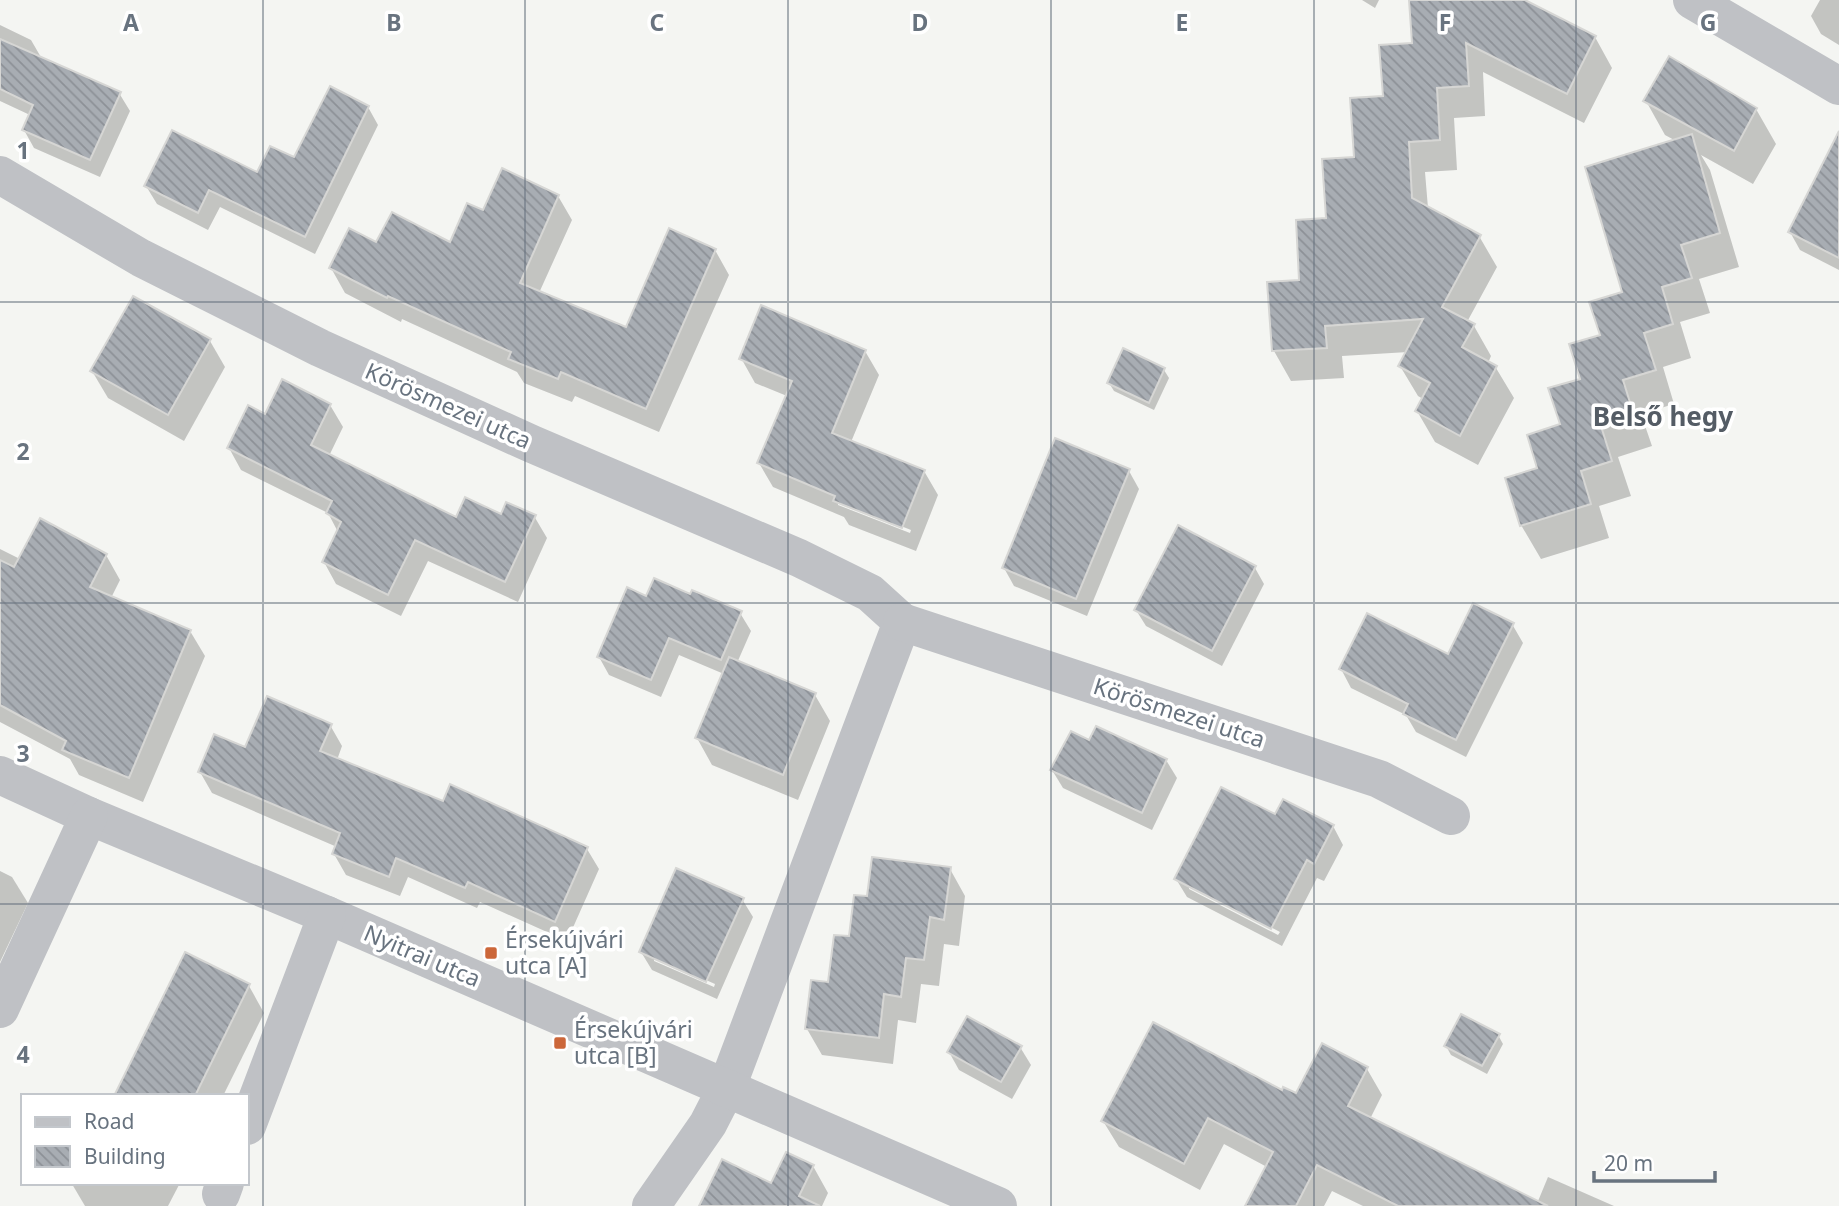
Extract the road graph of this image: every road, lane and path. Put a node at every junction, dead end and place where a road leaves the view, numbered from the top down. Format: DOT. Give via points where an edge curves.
graph roads {
  1 [pos="1692,0"];
  2 [pos="1740,13"];
  3 [pos="1839,86"];
  4 [pos="0,175"];
  5 [pos="902,622"];
  6 [pos="0,775"];
  7 [pos="89,816"];
  8 [pos="1451,816"];
  9 [pos="327,915"];
  10 [pos="0,1009"];
  11 [pos="727,1087"];
  12 [pos="248,1123"];
  13 [pos="651,1206"];
  14 [pos="998,1206"];
  1 -- 2 [label="street"];
  2 -- 3 [label="street"];
  4 -- 5 [label="street, Körösmezei utca" via="142,258 320,348 799,558 870,593"];
  5 -- 8 [label="street, Körösmezei utca" via="1378,779"];
  5 -- 11 [label="street"];
  6 -- 7 [label="street, Nyitrai utca"];
  7 -- 9 [label="street, Nyitrai utca"];
  7 -- 10 [label="street"];
  9 -- 11 [label="street, Nyitrai utca"];
  9 -- 12 [label="street"];
  11 -- 13 [label="street" via="708,1124"];
  11 -- 14 [label="street, Nyitrai utca"];
}
